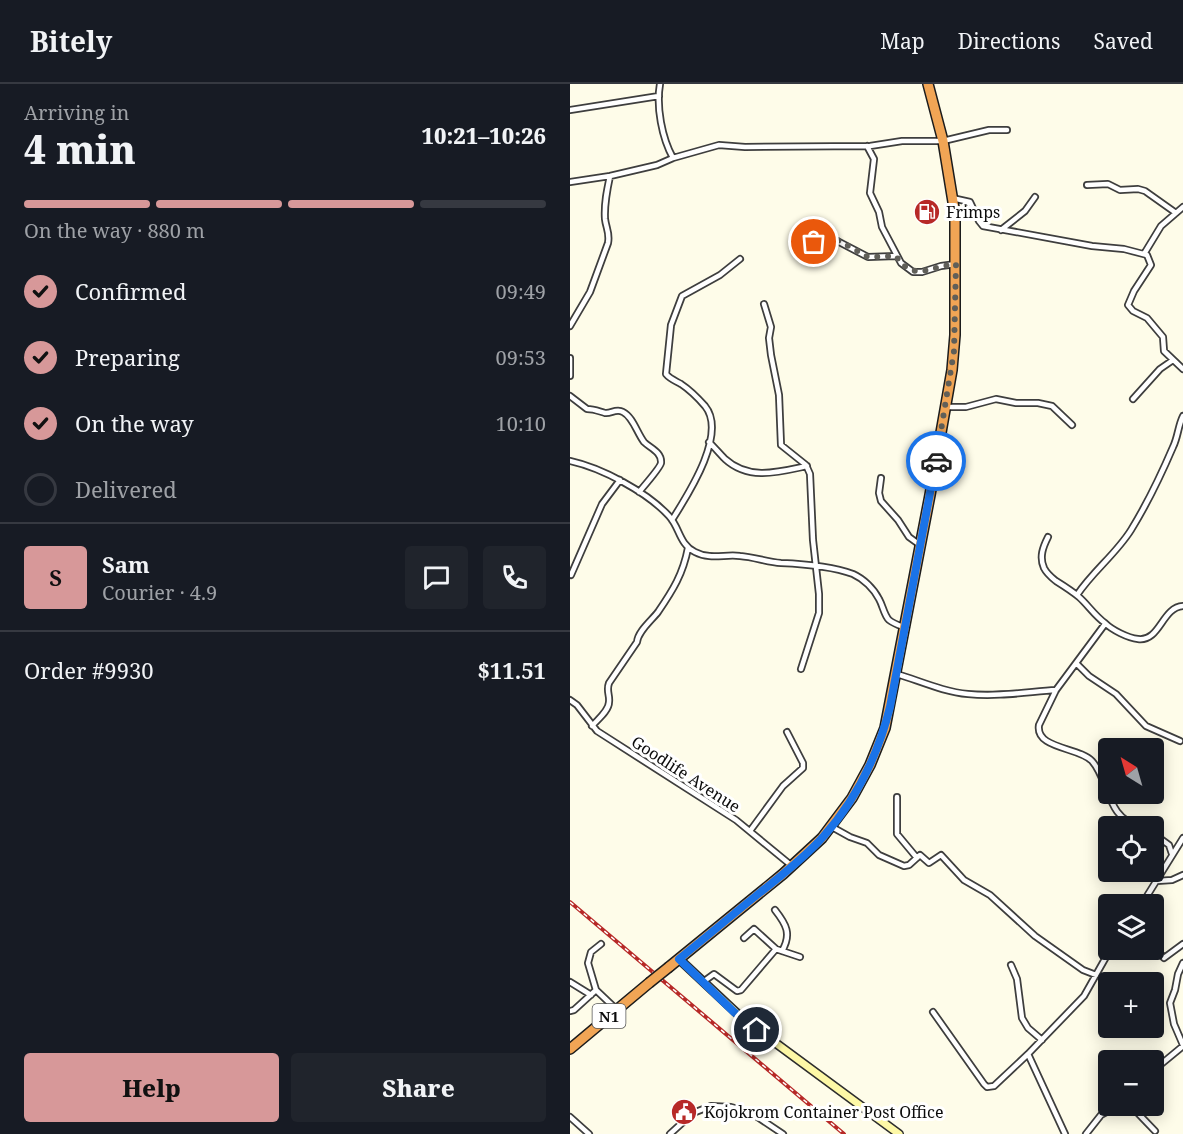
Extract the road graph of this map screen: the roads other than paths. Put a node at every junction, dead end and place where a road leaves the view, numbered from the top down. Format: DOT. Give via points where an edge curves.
graph roads {
  1 [pos="660,84"];
  2 [pos="928,84"];
  3 [pos="659,96"];
  4 [pos="570,110"];
  5 [pos="1008,130"];
  6 [pos="943,141"];
  7 [pos="867,146"];
  8 [pos="673,158"];
  9 [pos="610,176"];
  10 [pos="570,182"];
  11 [pos="1087,185"];
  12 [pos="1035,197"];
  13 [pos="952,198"];
  14 [pos="1183,207"];
  15 [pos="1176,213"];
  16 [pos="1001,230"];
  17 [pos="1144,254"];
  18 [pos="896,256"];
  19 [pos="816,257"];
  20 [pos="740,259"];
  21 [pos="956,264"];
  22 [pos="764,304"];
  23 [pos="570,326"];
  24 [pos="570,358"];
  25 [pos="1173,360"];
  26 [pos="1183,369"];
  27 [pos="570,376"];
  28 [pos="570,396"];
  29 [pos="1133,399"];
  30 [pos="945,407"];
  31 [pos="1183,416"];
  32 [pos="1072,425"];
  33 [pos="709,442"];
  34 [pos="570,461"];
  35 [pos="807,466"];
  36 [pos="881,478"];
  37 [pos="620,480"];
  38 [pos="639,492"];
  39 [pos="672,520"];
  40 [pos="1048,537"];
  41 [pos="920,545"];
  42 [pos="688,548"];
  43 [pos="817,566"];
  44 [pos="571,575"];
  45 [pos="1077,595"];
  46 [pos="1183,606"];
  47 [pos="1105,624"];
  48 [pos="906,628"];
  49 [pos="1077,664"];
  50 [pos="801,669"];
  51 [pos="897,674"];
  52 [pos="1056,690"];
  53 [pos="570,700"];
  54 [pos="592,726"];
  55 [pos="787,732"];
  56 [pos="1180,741"];
  57 [pos="897,797"];
  58 [pos="1123,816"];
  59 [pos="832,827"];
  60 [pos="750,831"];
  61 [pos="1183,838"];
  62 [pos="1164,841"];
  63 [pos="1172,854"];
  64 [pos="917,858"];
  65 [pos="792,866"];
  66 [pos="1164,869"];
  67 [pos="1183,875"];
  68 [pos="1164,881"];
  69 [pos="775,910"];
  70 [pos="744,938"];
  71 [pos="601,944"];
  72 [pos="1183,944"];
  73 [pos="779,950"];
  74 [pos="801,957"];
  75 [pos="1164,958"];
  76 [pos="679,959"];
  77 [pos="1104,960"];
  78 [pos="1183,963"];
  79 [pos="1011,965"];
  80 [pos="1096,975"];
  81 [pos="570,982"];
  82 [pos="703,982"];
  83 [pos="596,990"];
  84 [pos="591,995"];
  85 [pos="616,1010"];
  86 [pos="570,1011"];
  87 [pos="933,1012"];
  88 [pos="1042,1040"];
  89 [pos="1183,1046"];
  90 [pos="570,1049"];
  91 [pos="1028,1054"];
  92 [pos="1164,1062"];
  93 [pos="1100,1116"];
  94 [pos="1141,1116"];
  95 [pos="570,1117"];
  96 [pos="1155,1131"];
  97 [pos="589,1134"];
  98 [pos="670,1134"];
  99 [pos="783,1134"];
  100 [pos="898,1134"];
  101 [pos="1065,1134"];
  102 [pos="1086,1134"];
  1 -- 3 [label="street"];
  2 -- 6 [label="highway, N1"];
  3 -- 4 [label="street"];
  3 -- 8 [label="street" via="665,139"];
  5 -- 6 [label="street" via="989,130"];
  6 -- 7 [label="street"];
  6 -- 13 [label="highway, N1"];
  7 -- 8 [label="street" via="719,145"];
  7 -- 18 [label="street" via="874,159 870,193"];
  8 -- 9 [label="street"];
  9 -- 10 [label="street"];
  9 -- 23 [label="street" via="605,220 608,243 590,292"];
  11 -- 15 [label="street" via="1108,184 1120,190 1145,191"];
  12 -- 16 [label="street" via="1025,211"];
  13 -- 16 [label="street" via="970,202 983,226"];
  13 -- 21 [label="highway, N1"];
  14 -- 15 [label="street"];
  15 -- 17 [label="street" via="1161,226"];
  16 -- 17 [label="street"];
  17 -- 25 [label="street" via="1151,264 1128,305 1148,318 1163,337 1164,351"];
  18 -- 19 [label="street" via="868,257 820,232 814,242"];
  18 -- 21 [label="street" via="913,272"];
  20 -- 33 [label="street" via="682,296 672,325 666,374 705,407 712,420"];
  21 -- 30 [label="highway, N1" via="955,335"];
  22 -- 35 [label="street" via="771,327 771,355 779,395 780,445"];
  24 -- 27 [label="street"];
  25 -- 26 [label="street"];
  25 -- 29 [label="street"];
  28 -- 38 [label="street" via="587,410 624,412 646,444 658,453 659,468"];
  30 -- 32 [label="street" via="966,407 996,399 1038,403 1052,406"];
  30 -- 41 [label="highway, N1"];
  31 -- 45 [label="street" via="1175,444 1133,527"];
  33 -- 35 [label="street" via="728,461 753,473"];
  33 -- 39 [label="street" via="699,475"];
  34 -- 37 [label="street"];
  35 -- 43 [label="street"];
  36 -- 41 [label="street" via="881,501"];
  37 -- 38 [label="street"];
  37 -- 44 [label="street" via="602,504"];
  38 -- 39 [label="street"];
  39 -- 42 [label="street"];
  40 -- 45 [label="street" via="1042,549 1044,568 1049,576"];
  41 -- 48 [label="highway, N1"];
  42 -- 43 [label="street" via="712,557 740,555"];
  42 -- 54 [label="street" via="682,574 609,683 608,707"];
  43 -- 48 [label="street" via="861,578 879,598 890,620"];
  43 -- 50 [label="street" via="819,613"];
  45 -- 47 [label="street"];
  46 -- 47 [label="street" via="1171,611 1146,639 1132,638"];
  47 -- 49 [label="street"];
  48 -- 51 [label="highway, N1"];
  49 -- 52 [label="street"];
  49 -- 56 [label="street" via="1116,694 1146,726"];
  51 -- 52 [label="street" via="968,694"];
  51 -- 59 [label="highway, N1" via="877,751"];
  52 -- 58 [label="street" via="1039,725 1040,735 1045,741 1092,761 1113,806"];
  53 -- 54 [label="street, Goodlife Avenue"];
  54 -- 60 [label="street, Goodlife Avenue"];
  55 -- 60 [label="street" via="803,768 783,786"];
  57 -- 64 [label="street" via="897,834"];
  59 -- 64 [label="street" via="904,866"];
  59 -- 65 [label="highway, N1"];
  60 -- 65 [label="street, Goodlife Avenue"];
  61 -- 63 [label="street"];
  62 -- 63 [label="street"];
  63 -- 66 [label="street"];
  64 -- 80 [label="street" via="921,855 929,863 942,855 964,880 990,895 1035,936"];
  65 -- 76 [label="highway, N1"];
  67 -- 68 [label="street"];
  69 -- 73 [label="street" via="786,926 787,940"];
  70 -- 73 [label="street" via="754,929"];
  71 -- 83 [label="street" via="588,959"];
  72 -- 75 [label="street"];
  73 -- 74 [label="street"];
  73 -- 82 [label="street" via="741,990 714,974"];
  76 -- 82 [label="street"];
  76 -- 85 [label="highway, N1, bridge"];
  77 -- 80 [label="street"];
  78 -- 89 [label="street" via="1170,1003"];
  79 -- 88 [label="street" via="1017,979 1022,1018"];
  80 -- 88 [label="street" via="1084,996"];
  81 -- 84 [label="street"];
  82 -- 100 [label="street" via="771,1041"];
  83 -- 84 [label="street"];
  83 -- 85 [label="street"];
  84 -- 86 [label="street"];
  85 -- 90 [label="highway, N1"];
  87 -- 91 [label="street" via="987,1087 998,1084"];
  88 -- 91 [label="street"];
  89 -- 92 [label="street"];
  91 -- 101 [label="street"];
  93 -- 102 [label="street"];
  94 -- 96 [label="street"];
  95 -- 97 [label="street"];
  98 -- 99 [label="street" via="693,1113 711,1106 750,1112"];
}
